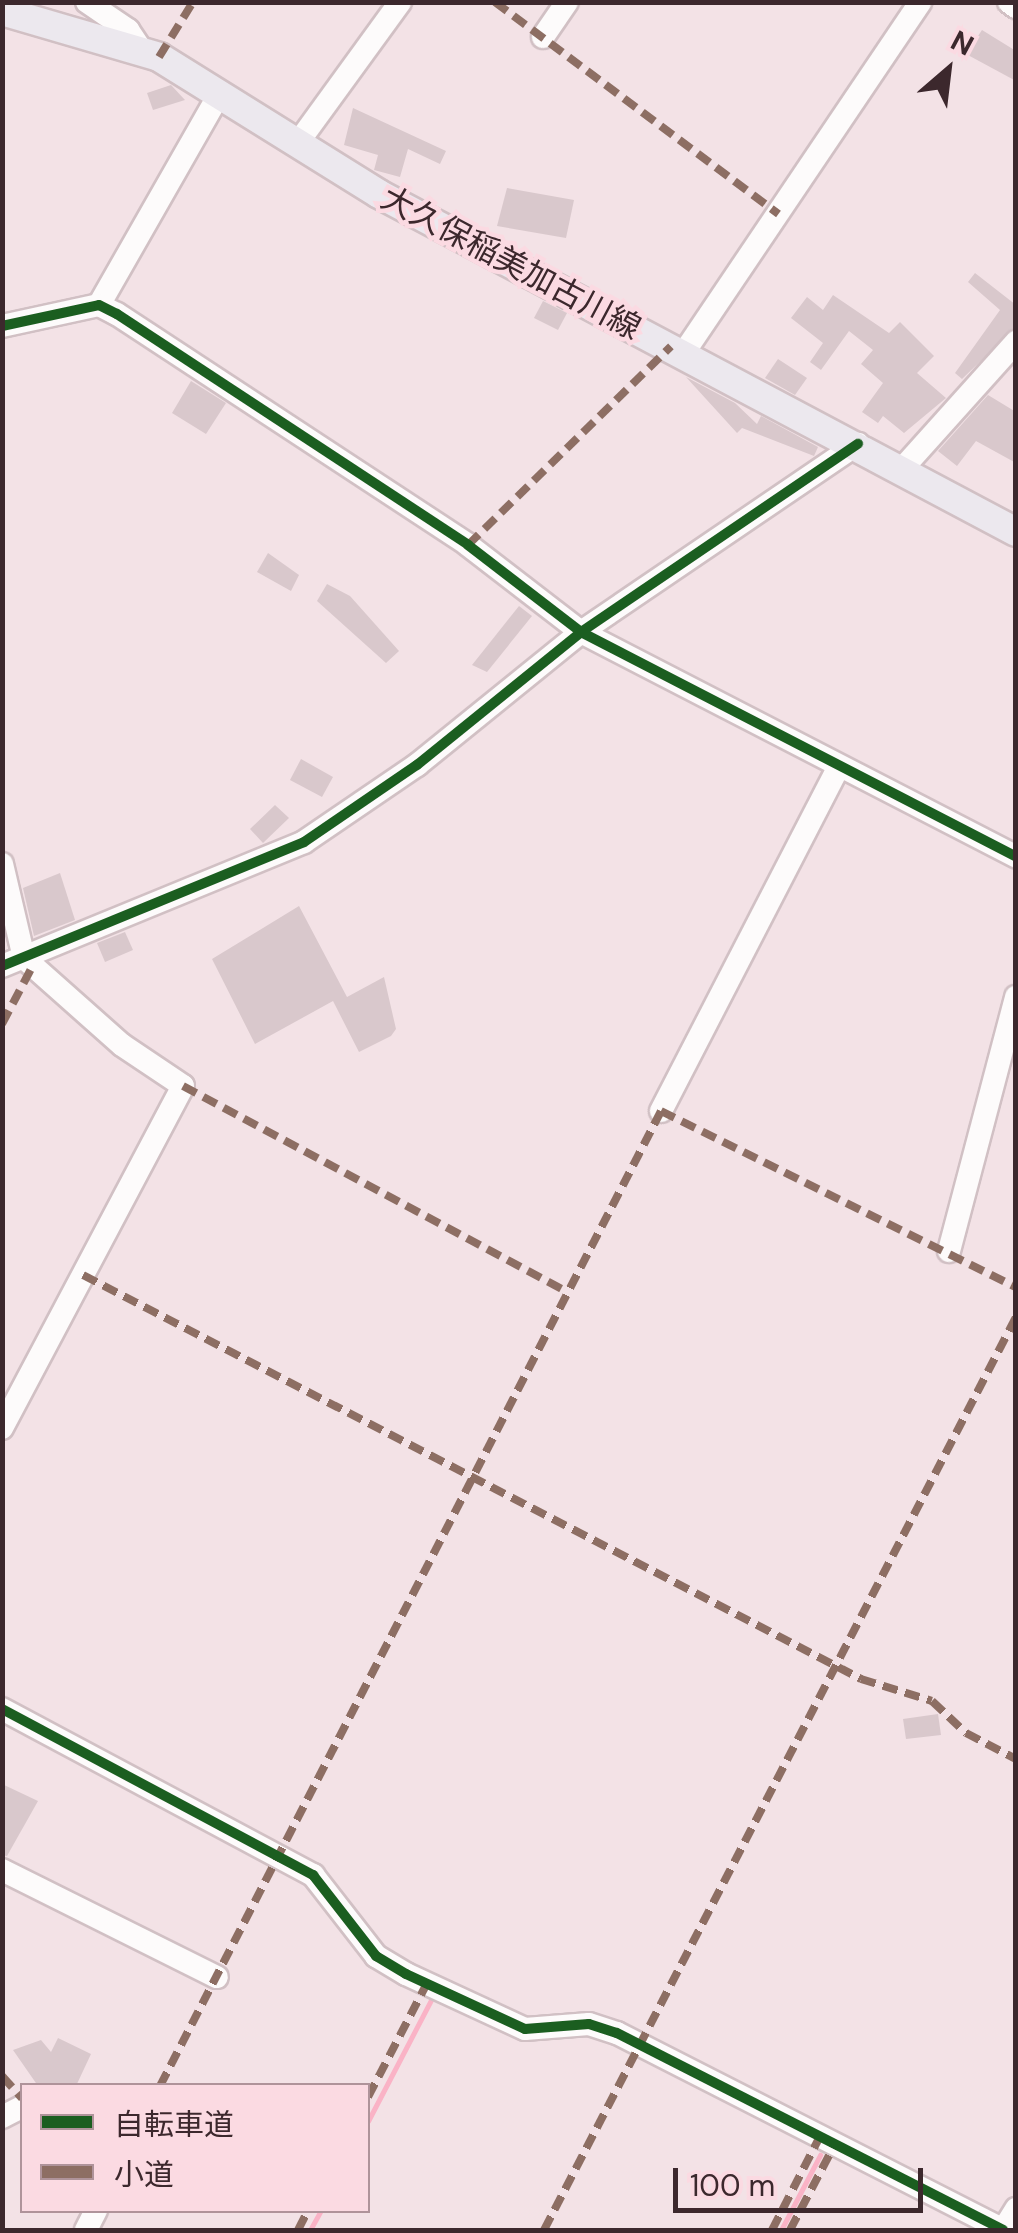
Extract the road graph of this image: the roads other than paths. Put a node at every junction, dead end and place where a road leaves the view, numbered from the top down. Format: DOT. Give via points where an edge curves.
graph roads {
  1 [pos="87,2"];
  2 [pos="400,2"];
  3 [pos="567,2"];
  4 [pos="920,2"];
  5 [pos="1008,2"];
  6 [pos="1016,7"];
  7 [pos="2,10"];
  8 [pos="542,36"];
  9 [pos="141,49"];
  10 [pos="220,93"];
  11 [pos="297,144"];
  12 [pos="98,304"];
  13 [pos="2,326"];
  14 [pos="1016,342"];
  15 [pos="683,354"];
  16 [pos="858,444"];
  17 [pos="902,469"];
  18 [pos="1016,532"];
  19 [pos="581,632"];
  20 [pos="838,768"];
  21 [pos="1016,857"];
  22 [pos="2,864"];
  23 [pos="13,962"];
  24 [pos="1016,997"];
  25 [pos="661,1111"];
  26 [pos="948,1251"];
  27 [pos="2,1428"];
  28 [pos="2,1709"];
  29 [pos="2,1870"];
  30 [pos="218,1977"];
  31 [pos="1016,2209"];
  32 [pos="1003,2230"];
  1 -- 9 [label="street" via="128,30"];
  2 -- 11 [label="street"];
  3 -- 8 [label="street"];
  4 -- 15 [label="street"];
  5 -- 6 [label="street"];
  7 -- 9 [label="main road, 大久保稲美加古川線"];
  9 -- 10 [label="main road, 大久保稲美加古川線"];
  10 -- 11 [label="main road, 大久保稲美加古川線"];
  10 -- 12 [label="street"];
  11 -- 15 [label="main road, 大久保稲美加古川線"];
  12 -- 13 [label="street"];
  12 -- 19 [label="street" via="414,508"];
  14 -- 17 [label="street"];
  15 -- 16 [label="main road, 大久保稲美加古川線"];
  16 -- 17 [label="main road, 大久保稲美加古川線"];
  16 -- 19 [label="street"];
  17 -- 18 [label="main road, 大久保稲美加古川線"];
  19 -- 20 [label="street"];
  19 -- 23 [label="street" via="416,765 304,842"];
  20 -- 21 [label="street"];
  20 -- 25 [label="street"];
  22 -- 23 [label="street"];
  23 -- 27 [label="street" via="184,1086"];
  24 -- 26 [label="street"];
  28 -- 32 [label="street" via="313,1875 376,1956 406,1974 525,2029 589,2024 617,2033"];
  29 -- 30 [label="street"];
  31 -- 32 [label="street"];
}
